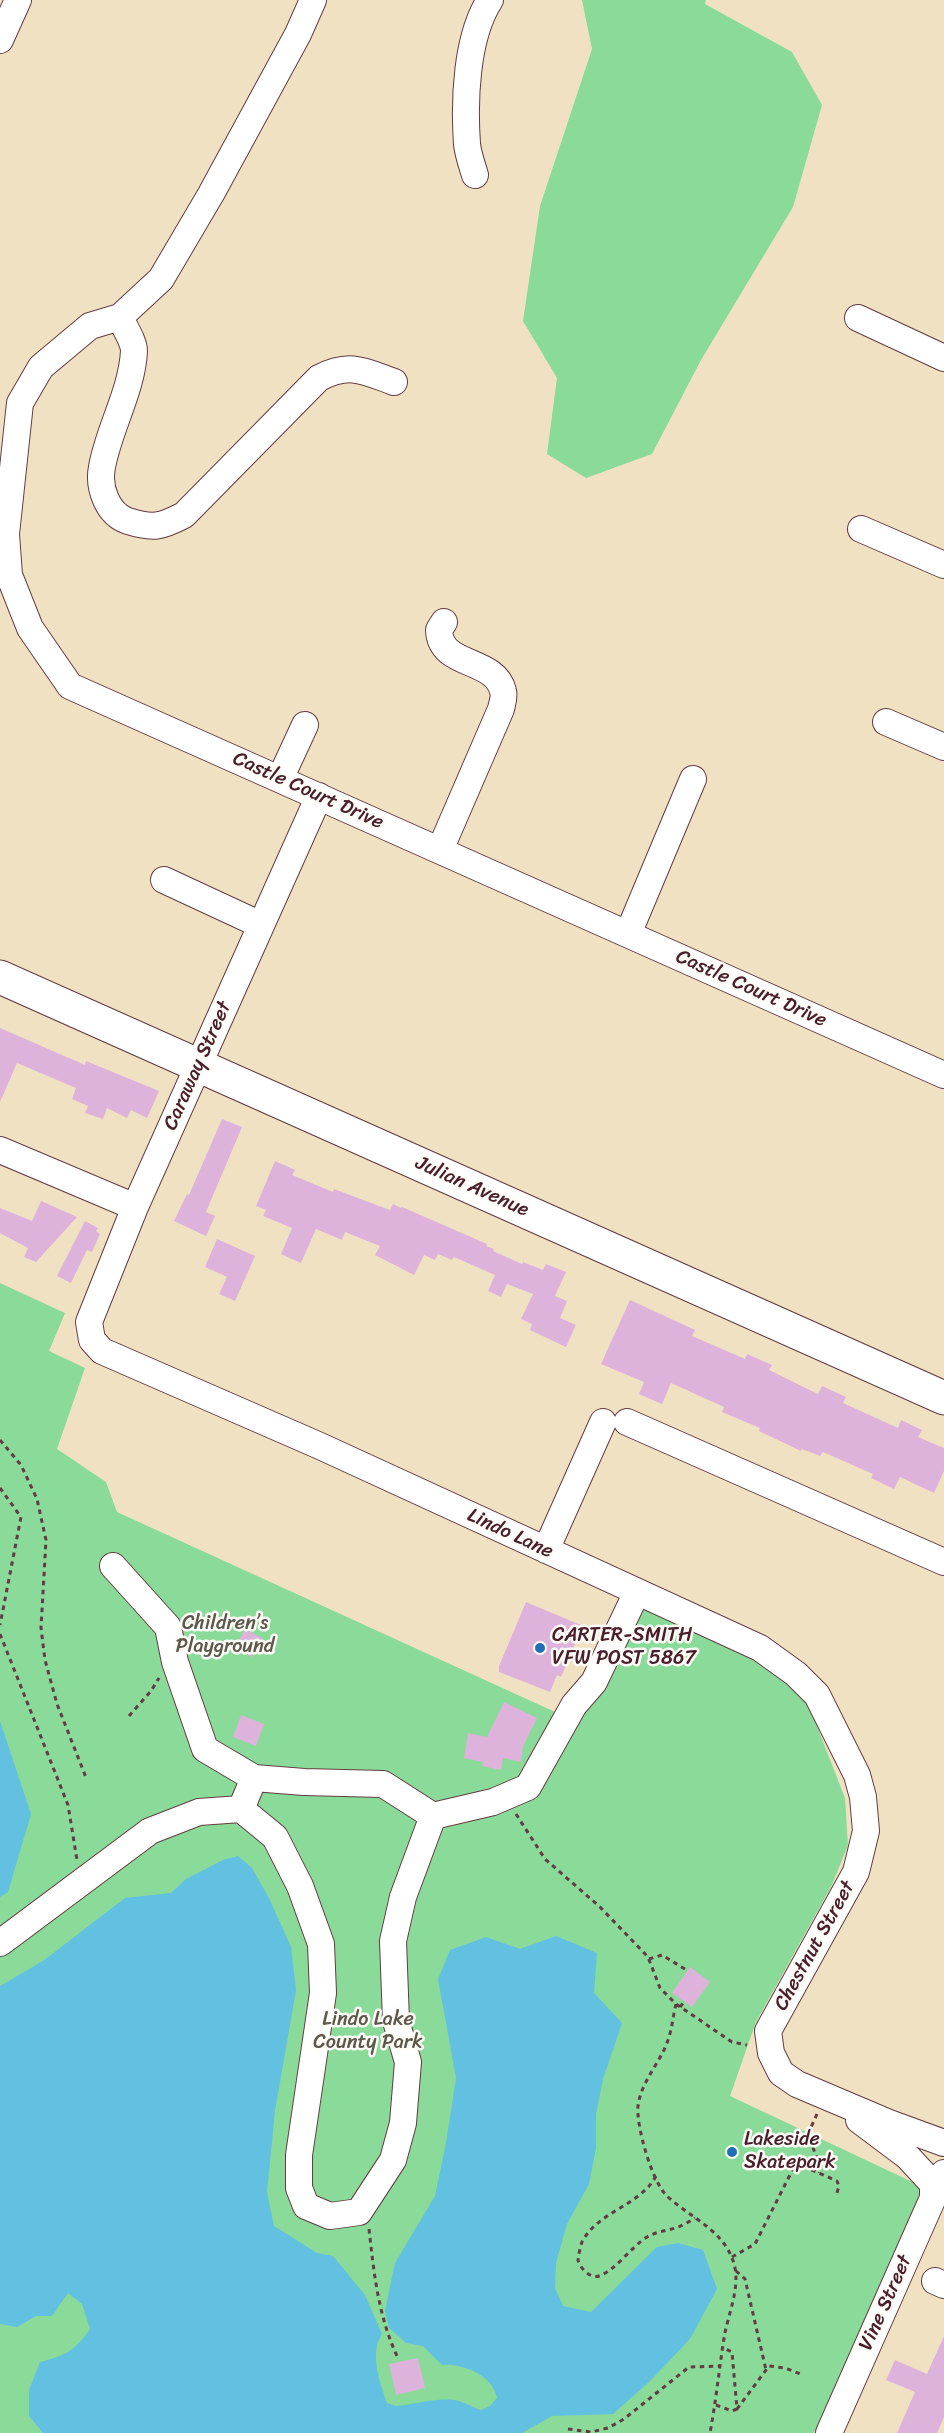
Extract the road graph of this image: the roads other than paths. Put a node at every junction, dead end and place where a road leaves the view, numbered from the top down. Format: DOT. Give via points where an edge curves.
graph roads {
  1 [pos="18,0"];
  2 [pos="313,0"];
  3 [pos="490,0"];
  4 [pos="0,40"];
  5 [pos="475,175"];
  6 [pos="120,317"];
  7 [pos="858,318"];
  8 [pos="944,358"];
  9 [pos="394,382"];
  10 [pos="861,529"];
  11 [pos="944,565"];
  12 [pos="444,622"];
  13 [pos="886,722"];
  14 [pos="305,725"];
  15 [pos="944,747"];
  16 [pos="280,779"];
  17 [pos="693,779"];
  18 [pos="319,796"];
  19 [pos="440,850"];
  20 [pos="164,880"];
  21 [pos="261,925"];
  22 [pos="628,934"];
  23 [pos="0,977"];
  24 [pos="199,1065"];
  25 [pos="944,1075"];
  26 [pos="0,1150"];
  27 [pos="135,1207"];
  28 [pos="92,1340"];
  29 [pos="944,1398"];
  30 [pos="546,1550"];
  31 [pos="944,1562"];
  32 [pos="113,1566"];
  33 [pos="637,1592"];
  34 [pos="255,1778"];
  35 [pos="863,1797"];
  36 [pos="241,1809"];
  37 [pos="433,1816"];
  38 [pos="0,1943"];
  39 [pos="825,2095"];
  40 [pos="944,2143"];
  41 [pos="944,2173"];
  42 [pos="933,2197"];
  43 [pos="829,2433"];
  1 -- 4 [label="street"];
  2 -- 6 [label="street" via="211,194 161,279"];
  3 -- 5 [label="street" via="474,34 467,96 467,146"];
  6 -- 9 [label="street" via="134,348 132,368 101,468 102,491 109,506 124,520 145,525 166,524 184,514 318,378 345,368"];
  6 -- 16 [label="street, Castle Court Drive" via="90,326 41,367 20,403 6,534 9,575 30,628 70,686"];
  7 -- 8 [label="street"];
  10 -- 11 [label="street"];
  12 -- 19 [label="street" via="439,641 446,651 496,675 504,692 501,710"];
  13 -- 15 [label="street"];
  14 -- 16 [label="street"];
  16 -- 18 [label="street, Castle Court Drive"];
  17 -- 22 [label="street"];
  18 -- 19 [label="street, Castle Court Drive"];
  18 -- 21 [label="street, Caraway Street"];
  19 -- 22 [label="street, Castle Court Drive"];
  20 -- 21 [label="street"];
  21 -- 24 [label="street, Caraway Street"];
  22 -- 25 [label="street, Castle Court Drive"];
  23 -- 24 [label="main road, Julian Avenue"];
  24 -- 27 [label="street, Caraway Street"];
  24 -- 29 [label="main road, Julian Avenue"];
  26 -- 27 [label="street"];
  27 -- 28 [label="street, Caraway Street" via="89,1322"];
  28 -- 30 [label="street, Lindo Lane" via="102,1351"];
  30 -- 31 [label="street" via="615,1422"];
  30 -- 33 [label="street, Lindo Lane"];
  32 -- 34 [label="street" via="168,1627 175,1662 205,1749"];
  33 -- 35 [label="street, Lindo Lane" via="760,1648 796,1674 817,1695 857,1775"];
  33 -- 37 [label="street" via="594,1682 574,1705 528,1787 494,1802"];
  34 -- 36 [label="street"];
  34 -- 37 [label="street" via="383,1784"];
  35 -- 39 [label="street, Chestnut Street" via="866,1831 856,1872 768,2031 770,2049 780,2073"];
  36 -- 37 [label="street" via="275,1837 300,1886 321,1944 323,1993 299,2154 299,2187 306,2206 330,2216 358,2212 393,2160 403,2123 408,2062 396,2021 393,1941 407,1886"];
  36 -- 38 [label="street" via="199,1812 150,1831"];
  39 -- 40 [label="street"];
  39 -- 42 [label="street" via="907,2156 933,2184"];
  41 -- 42 [label="street, Vine Street"];
  42 -- 43 [label="street, Vine Street"];
}
